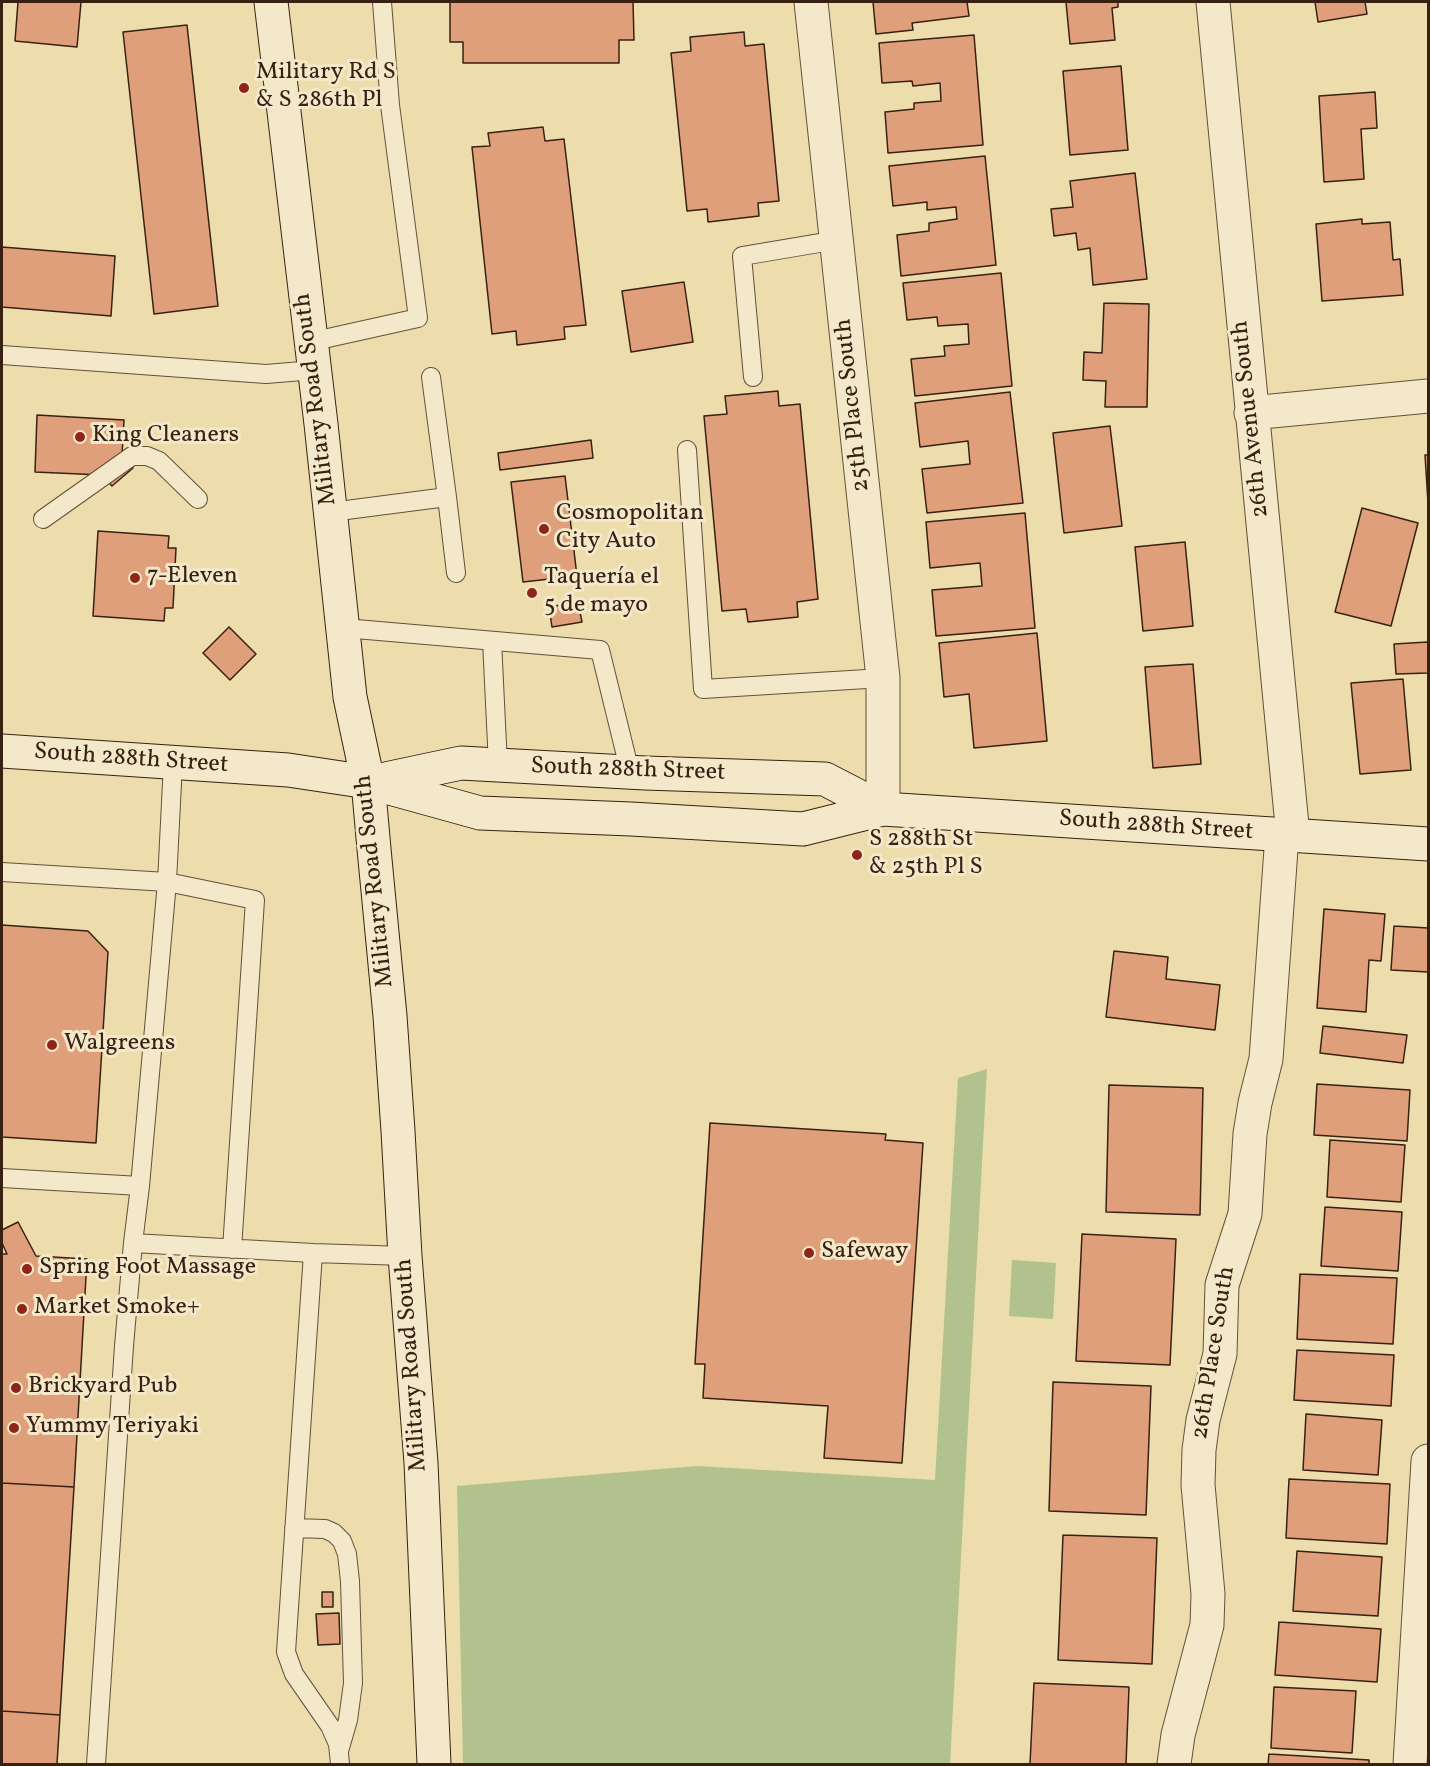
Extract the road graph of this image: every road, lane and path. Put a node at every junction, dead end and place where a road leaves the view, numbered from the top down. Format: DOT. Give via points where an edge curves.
graph roads {
  1 [pos="270,2"];
  2 [pos="382,2"];
  3 [pos="812,2"];
  4 [pos="1213,2"];
  5 [pos="837,240"];
  6 [pos="2,355"];
  7 [pos="312,356"];
  8 [pos="431,377"];
  9 [pos="753,377"];
  10 [pos="1428,396"];
  11 [pos="1251,413"];
  12 [pos="687,450"];
  13 [pos="447,497"];
  14 [pos="198,499"];
  15 [pos="331,512"];
  16 [pos="43,519"];
  17 [pos="456,573"];
  18 [pos="344,628"];
  19 [pos="492,641"];
  20 [pos="883,678"];
  21 [pos="2,751"];
  22 [pos="173,763"];
  23 [pos="498,765"];
  24 [pos="630,772"];
  25 [pos="368,782"];
  26 [pos="883,809"];
  27 [pos="1287,835"];
  28 [pos="1428,844"];
  29 [pos="2,872"];
  30 [pos="167,882"];
  31 [pos="2,1178"];
  32 [pos="140,1186"];
  33 [pos="133,1243"];
  34 [pos="232,1249"];
  35 [pos="313,1253"];
  36 [pos="405,1256"];
  37 [pos="1428,1461"];
  38 [pos="294,1528"];
  39 [pos="340,1758"];
  40 [pos="96,1764"];
  41 [pos="425,1764"];
  42 [pos="434,1764"];
  43 [pos="1174,1764"];
  44 [pos="1410,1764"];
  1 -- 7 [label="main road, Military Road South"];
  2 -- 7 [label="lane" via="390,105 418,318"];
  3 -- 5 [label="main road, 25th Place South"];
  4 -- 11 [label="main road, 26th Avenue South"];
  5 -- 9 [label="lane" via="742,256"];
  5 -- 20 [label="main road, 25th Place South"];
  6 -- 7 [label="lane" via="266,374"];
  7 -- 15 [label="main road, Military Road South"];
  8 -- 13 [label="lane"];
  10 -- 11 [label="main road"];
  11 -- 27 [label="main road, 26th Avenue South"];
  12 -- 20 [label="lane" via="703,689"];
  13 -- 15 [label="lane"];
  13 -- 17 [label="lane"];
  14 -- 16 [label="lane" via="159,461 132,456"];
  15 -- 18 [label="main road, Military Road South"];
  18 -- 19 [label="lane"];
  18 -- 25 [label="main road, Military Road South" via="350,697"];
  19 -- 23 [label="lane"];
  19 -- 24 [label="lane" via="600,650"];
  20 -- 26 [label="main road, 25th Place South"];
  21 -- 22 [label="main road, South 288th Street"];
  22 -- 25 [label="main road, South 288th Street" via="288,770"];
  22 -- 30 [label="lane"];
  23 -- 24 [label="main road, South 288th Street"];
  23 -- 25 [label="main road, South 288th Street" via="461,764"];
  24 -- 26 [label="main road, South 288th Street" via="825,779"];
  25 -- 26 [label="main road, South 288th Street" via="480,813 803,829"];
  25 -- 36 [label="main road, Military Road South" via="392,1039"];
  26 -- 27 [label="main road, South 288th Street"];
  27 -- 28 [label="main road, South 288th Street"];
  27 -- 43 [label="main road, 26th Place South" via="1266,1059 1250,1134 1245,1214 1222,1284 1220,1354 1199,1450 1207,1624"];
  29 -- 30 [label="lane"];
  30 -- 32 [label="lane"];
  30 -- 34 [label="lane" via="255,900"];
  31 -- 32 [label="lane"];
  32 -- 33 [label="lane"];
  33 -- 34 [label="lane"];
  33 -- 40 [label="lane"];
  34 -- 35 [label="lane"];
  35 -- 36 [label="lane"];
  35 -- 38 [label="lane"];
  36 -- 42 [label="main road, Military Road South" via="421,1463"];
  37 -- 44 [label="main road"];
  38 -- 39 [label="lane" via="288,1659 330,1726"];
  38 -- 39 [label="lane" via="334,1533 347,1554 353,1683"];
  41 -- 42 [label="lane"];
}
